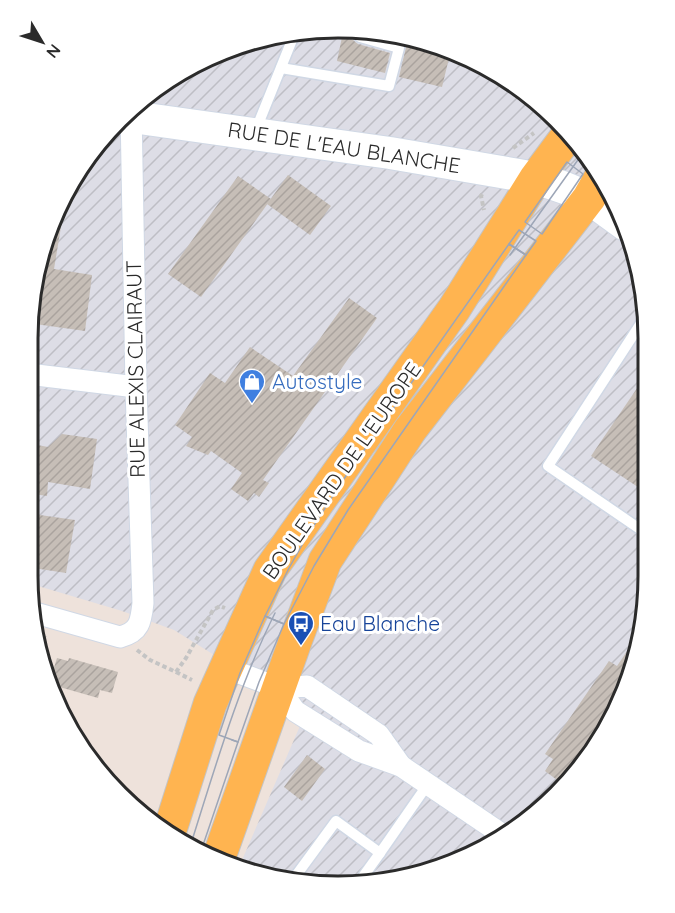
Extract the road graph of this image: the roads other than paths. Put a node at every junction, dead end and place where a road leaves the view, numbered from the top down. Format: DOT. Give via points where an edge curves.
graph roads {
  1 [pos="362,38"];
  2 [pos="292,41"];
  3 [pos="281,68"];
  4 [pos="136,115"];
  5 [pos="129,121"];
  6 [pos="255,133"];
  7 [pos="569,147"];
  8 [pos="572,185"];
  9 [pos="611,214"];
  10 [pos="638,328"];
  11 [pos="38,375"];
  12 [pos="136,387"];
  13 [pos="638,528"];
  14 [pos="40,614"];
  15 [pos="226,668"];
  16 [pos="279,688"];
  17 [pos="428,784"];
  18 [pos="171,825"];
  19 [pos="496,830"];
  20 [pos="221,852"];
  21 [pos="380,853"];
  22 [pos="298,873"];
  23 [pos="365,874"];
  1 -- 3 [label="lane" via="399,48 389,86"];
  2 -- 3 [label="lane"];
  3 -- 6 [label="lane"];
  4 -- 6 [label="street, RUE DE L'EAU BLANCHE"];
  5 -- 12 [label="street, RUE ALEXIS CLAIRAUT"];
  6 -- 8 [label="street, RUE DE L'EAU BLANCHE"];
  7 -- 8 [label="main road, BOULEVARD DE L'EUROPE"];
  8 -- 9 [label="street"];
  8 -- 15 [label="main road, BOULEVARD DE L'EUROPE" via="454,309 270,570"];
  8 -- 16 [label="main road, BOULEVARD DE L'EUROPE" via="326,561"];
  10 -- 13 [label="lane" via="548,466"];
  11 -- 12 [label="street"];
  12 -- 14 [label="street, RUE ALEXIS CLAIRAUT" via="141,620 129,632"];
  15 -- 16 [label="street"];
  15 -- 18 [label="main road, BOULEVARD DE L'EUROPE" via="210,704"];
  16 -- 17 [label="street" via="307,686 379,735 401,765"];
  16 -- 20 [label="main road, BOULEVARD DE L'EUROPE"];
  17 -- 19 [label="street"];
  17 -- 21 [label="lane"];
  21 -- 22 [label="lane" via="336,821"];
  21 -- 23 [label="lane"];
}
